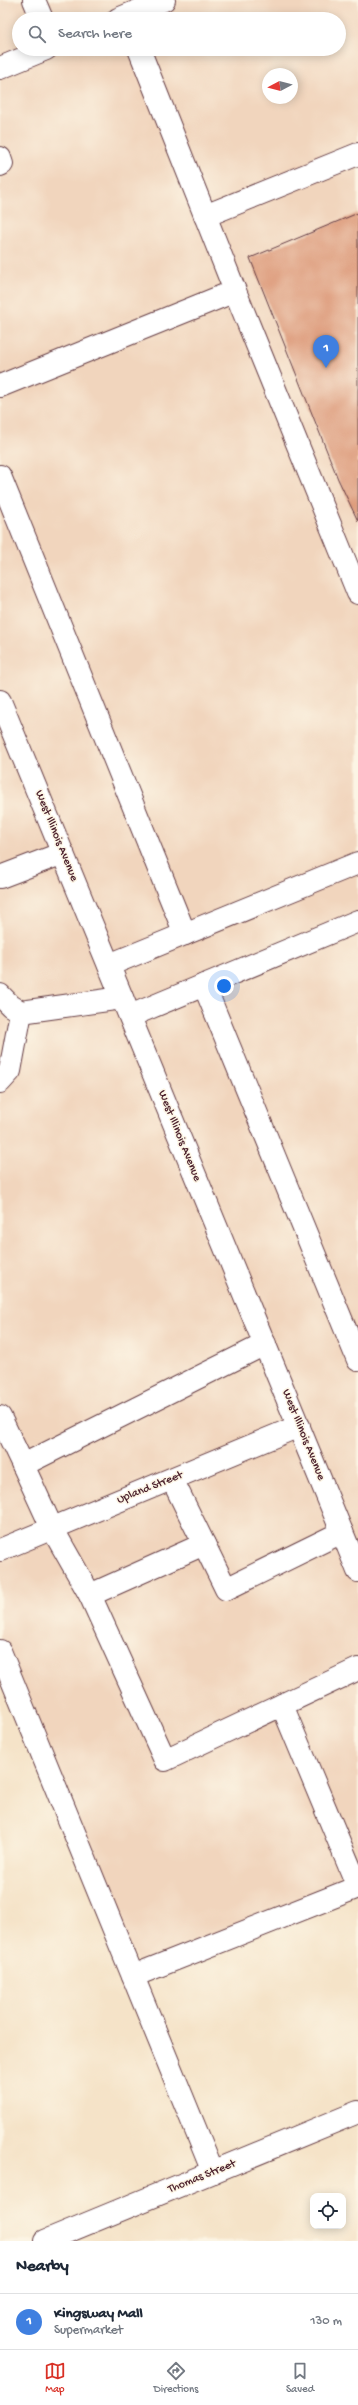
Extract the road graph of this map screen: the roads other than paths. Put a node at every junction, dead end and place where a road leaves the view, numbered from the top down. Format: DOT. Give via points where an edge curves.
graph roads {
  1 [pos="34,0"];
  2 [pos="164,0"];
  3 [pos="39,12"];
  4 [pos="132,12"];
  5 [pos="29,56"];
  6 [pos="141,56"];
  7 [pos="0,68"];
  8 [pos="358,154"];
  9 [pos="0,158"];
  10 [pos="0,165"];
  11 [pos="205,216"];
  12 [pos="235,291"];
  13 [pos="0,386"];
  14 [pos="0,476"];
  15 [pos="358,593"];
  16 [pos="0,701"];
  17 [pos="63,853"];
  18 [pos="358,863"];
  19 [pos="0,877"];
  20 [pos="358,921"];
  21 [pos="186,934"];
  22 [pos="109,965"];
  23 [pos="204,985"];
  24 [pos="0,995"];
  25 [pos="126,1007"];
  26 [pos="21,1012"];
  27 [pos="5,1076"];
  28 [pos="265,1344"];
  29 [pos="357,1356"];
  30 [pos="0,1417"];
  31 [pos="299,1426"];
  32 [pos="23,1465"];
  33 [pos="172,1479"];
  34 [pos="52,1528"];
  35 [pos="342,1532"];
  36 [pos="204,1544"];
  37 [pos="0,1550"];
  38 [pos="358,1571"];
  39 [pos="90,1595"];
  40 [pos="0,1651"];
  41 [pos="358,1669"];
  42 [pos="282,1705"];
  43 [pos="358,1887"];
  44 [pos="132,1976"];
  45 [pos="358,2112"];
  46 [pos="213,2172"];
  47 [pos="77,2235"];
  48 [pos="45,2241"];
  1 -- 3 [label="main road"];
  2 -- 4 [label="main road"];
  5 -- 7 [label="main road"];
  6 -- 11 [label="main road"];
  8 -- 11 [label="main road"];
  9 -- 10 [label="main road"];
  11 -- 12 [label="main road"];
  12 -- 13 [label="main road"];
  12 -- 15 [label="main road"];
  14 -- 21 [label="main road"];
  16 -- 17 [label="main road, West Illinois Avenue"];
  17 -- 19 [label="main road"];
  17 -- 22 [label="main road, West Illinois Avenue"];
  18 -- 21 [label="main road"];
  20 -- 23 [label="main road"];
  21 -- 22 [label="main road"];
  22 -- 25 [label="main road, West Illinois Avenue"];
  23 -- 25 [label="main road"];
  23 -- 29 [label="main road"];
  24 -- 26 [label="main road"];
  25 -- 26 [label="main road"];
  25 -- 28 [label="main road, West Illinois Avenue"];
  26 -- 27 [label="main road"];
  28 -- 31 [label="main road, West Illinois Avenue"];
  28 -- 32 [label="main road"];
  30 -- 32 [label="main road"];
  31 -- 33 [label="main road, Upland Street"];
  31 -- 35 [label="main road, West Illinois Avenue"];
  32 -- 34 [label="main road"];
  33 -- 34 [label="main road, Upland Street"];
  33 -- 36 [label="main road"];
  34 -- 37 [label="main road, Upland Street"];
  34 -- 39 [label="main road"];
  35 -- 36 [label="main road" via="226,1589"];
  35 -- 38 [label="main road, West Illinois Avenue"];
  36 -- 39 [label="main road"];
  39 -- 42 [label="main road" via="165,1760"];
  40 -- 44 [label="main road"];
  41 -- 42 [label="main road"];
  42 -- 43 [label="main road"];
  43 -- 44 [label="main road"];
  44 -- 46 [label="main road"];
  45 -- 46 [label="main road, Thomas Street"];
  46 -- 47 [label="main road, Thomas Street"];
  47 -- 48 [label="main road, Thomas Street"];
}
